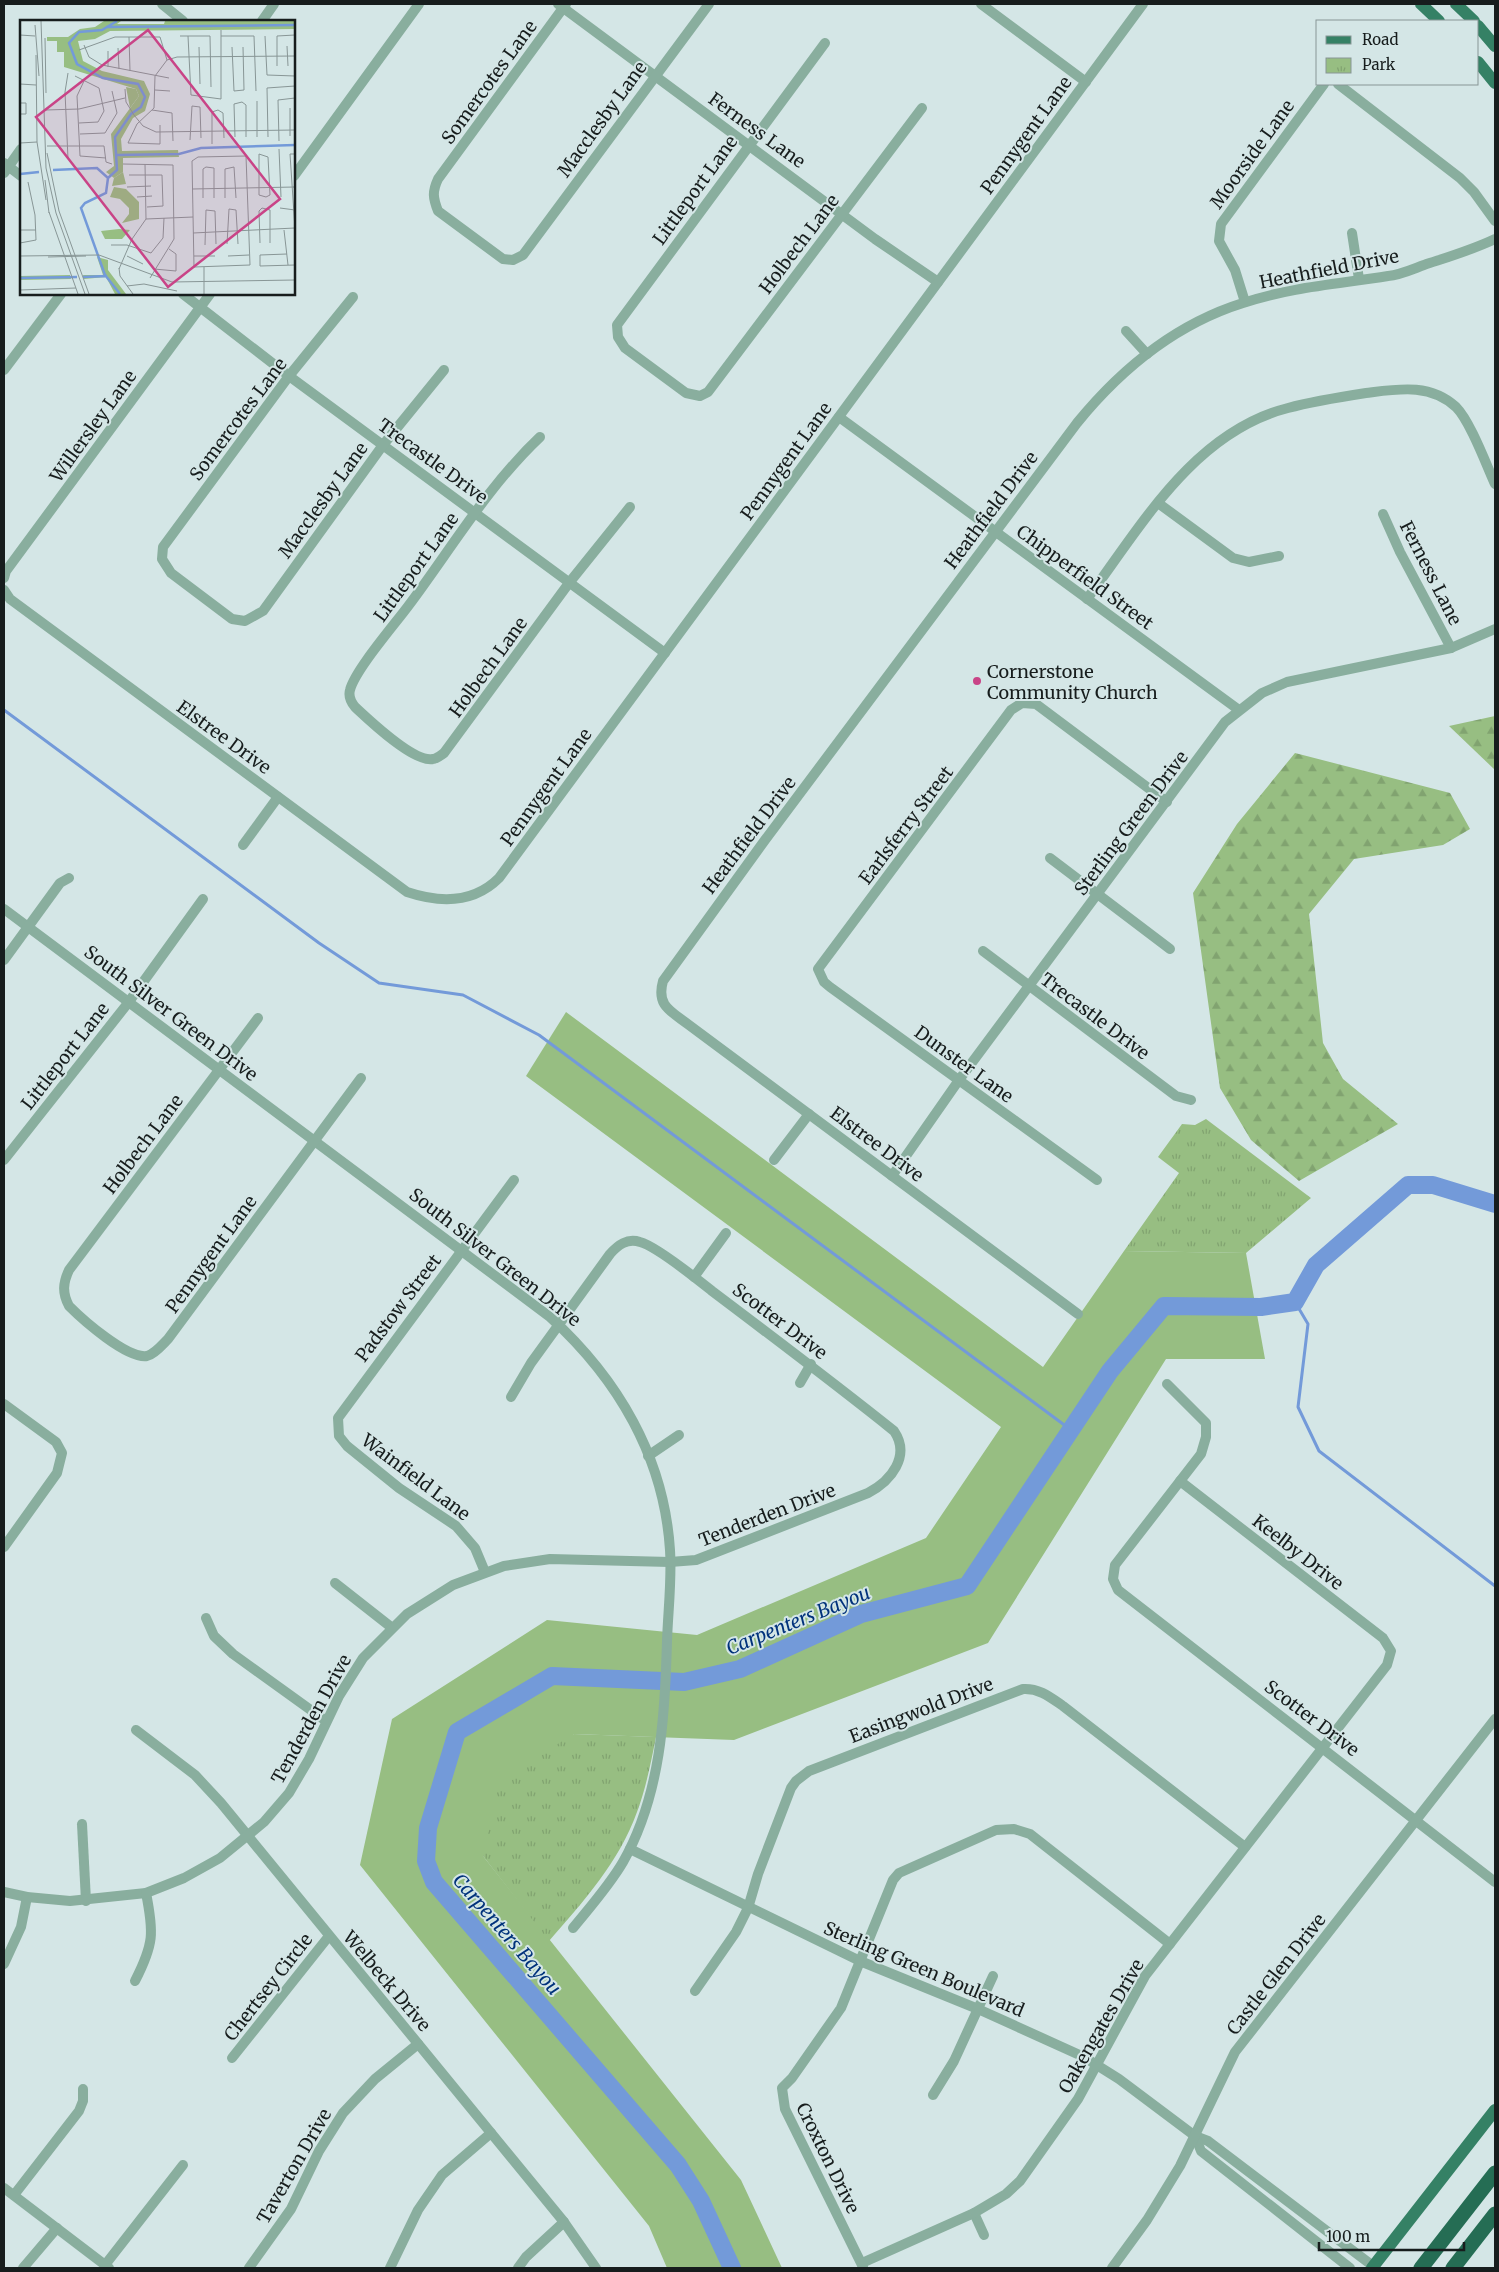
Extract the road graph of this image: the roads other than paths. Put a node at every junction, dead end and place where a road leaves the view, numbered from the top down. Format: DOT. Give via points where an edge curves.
graph roads {
  1 [pos="162,4"];
  2 [pos="274,4"];
  3 [pos="419,4"];
  4 [pos="708,4"];
  5 [pos="981,4"];
  6 [pos="1143,4"];
  7 [pos="1421,4"];
  8 [pos="1456,4"];
  9 [pos="563,5"];
  10 [pos="182,20"];
  11 [pos="263,20"];
  12 [pos="1438,20"];
  13 [pos="1473,20"];
  14 [pos="1479,27"];
  15 [pos="825,42"];
  16 [pos="1495,46"];
  17 [pos="1479,63"];
  18 [pos="655,75"];
  19 [pos="1086,82"];
  20 [pos="1495,83"];
  21 [pos="1323,85"];
  22 [pos="1339,85"];
  23 [pos="922,108"];
  24 [pos="749,144"];
  25 [pos="20,150"];
  26 [pos="5,168"];
  27 [pos="295,175"];
  28 [pos="20,176"];
  29 [pos="842,213"];
  30 [pos="1495,221"];
  31 [pos="1352,233"];
  32 [pos="1495,240"];
  33 [pos="523,255"];
  34 [pos="1359,279"];
  35 [pos="938,282"];
  36 [pos="60,295"];
  37 [pos="184,295"];
  38 [pos="209,295"];
  39 [pos="353,298"];
  40 [pos="1245,302"];
  41 [pos="201,306"];
  42 [pos="1126,331"];
  43 [pos="1147,354"];
  44 [pos="4,370"];
  45 [pos="444,370"];
  46 [pos="289,376"];
  47 [pos="700,396"];
  48 [pos="839,417"];
  49 [pos="540,437"];
  50 [pos="383,445"];
  51 [pos="1495,484"];
  52 [pos="1158,503"];
  53 [pos="630,507"];
  54 [pos="476,513"];
  55 [pos="1383,514"];
  56 [pos="996,532"];
  57 [pos="1279,556"];
  58 [pos="4,578"];
  59 [pos="569,583"];
  60 [pos="4,590"];
  61 [pos="1086,599"];
  62 [pos="245,621"];
  63 [pos="1495,629"];
  64 [pos="1451,648"];
  65 [pos="665,653"];
  66 [pos="350,700"];
  67 [pos="1239,710"];
  68 [pos="278,797"];
  69 [pos="1167,802"];
  70 [pos="243,845"];
  71 [pos="1050,858"];
  72 [pos="69,878"];
  73 [pos="1098,894"];
  74 [pos="432,898"];
  75 [pos="203,899"];
  76 [pos="4,909"];
  77 [pos="28,927"];
  78 [pos="1170,949"];
  79 [pos="983,951"];
  80 [pos="4,960"];
  81 [pos="818,969"];
  82 [pos="1030,987"];
  83 [pos="661,998"];
  84 [pos="128,1003"];
  85 [pos="258,1018"];
  86 [pos="219,1069"];
  87 [pos="361,1078"];
  88 [pos="959,1080"];
  89 [pos="1192,1100"];
  90 [pos="809,1114"];
  91 [pos="316,1141"];
  92 [pos="4,1160"];
  93 [pos="774,1160"];
  94 [pos="892,1176"];
  95 [pos="514,1180"];
  96 [pos="1097,1180"];
  97 [pos="726,1233"];
  98 [pos="462,1250"];
  99 [pos="694,1277"];
  100 [pos="64,1292"];
  101 [pos="1078,1314"];
  102 [pos="559,1325"];
  103 [pos="811,1364"];
  104 [pos="800,1383"];
  105 [pos="1168,1384"];
  106 [pos="511,1397"];
  107 [pos="4,1404"];
  108 [pos="679,1435"];
  109 [pos="339,1436"];
  110 [pos="899,1438"];
  111 [pos="648,1456"];
  112 [pos="1180,1481"];
  113 [pos="4,1548"];
  114 [pos="670,1562"];
  115 [pos="485,1572"];
  116 [pos="335,1583"];
  117 [pos="206,1618"];
  118 [pos="391,1627"];
  119 [pos="1391,1651"];
  120 [pos="1495,1719"];
  121 [pos="326,1722"];
  122 [pos="136,1730"];
  123 [pos="1322,1746"];
  124 [pos="1418,1820"];
  125 [pos="82,1824"];
  126 [pos="247,1837"];
  127 [pos="1245,1847"];
  128 [pos="630,1850"];
  129 [pos="1495,1882"];
  130 [pos="4,1892"];
  131 [pos="146,1894"];
  132 [pos="27,1898"];
  133 [pos="86,1901"];
  134 [pos="748,1908"];
  135 [pos="573,1928"];
  136 [pos="329,1936"];
  137 [pos="1170,1944"];
  138 [pos="860,1961"];
  139 [pos="4,1964"];
  140 [pos="993,1976"];
  141 [pos="135,1981"];
  142 [pos="695,1991"];
  143 [pos="978,2009"];
  144 [pos="418,2044"];
  145 [pos="232,2058"];
  146 [pos="1096,2064"];
  147 [pos="83,2089"];
  148 [pos="933,2096"];
  149 [pos="1495,2110"];
  150 [pos="491,2133"];
  151 [pos="1195,2136"];
  152 [pos="183,2166"];
  153 [pos="1495,2172"];
  154 [pos="1253,2175"];
  155 [pos="4,2188"];
  156 [pos="1246,2188"];
  157 [pos="14,2195"];
  158 [pos="974,2213"];
  159 [pos="1495,2214"];
  160 [pos="564,2222"];
  161 [pos="57,2228"];
  162 [pos="984,2235"];
  163 [pos="862,2266"];
  164 [pos="107,2267"];
  165 [pos="1372,2267"];
  166 [pos="23,2268"];
  167 [pos="248,2268"];
  168 [pos="390,2268"];
  169 [pos="518,2268"];
  170 [pos="596,2268"];
  171 [pos="1112,2268"];
  172 [pos="1350,2268"];
  173 [pos="1421,2268"];
  174 [pos="1453,2268"];
  1 -- 10 [label="street"];
  2 -- 11 [label="street"];
  3 -- 27 [label="street"];
  4 -- 18 [label="street, Macclesby Lane"];
  5 -- 19 [label="street"];
  6 -- 19 [label="street, Pennygent Lane"];
  7 -- 12 [label="main road"];
  8 -- 13 [label="main road"];
  9 -- 18 [label="street, Ferness Lane"];
  9 -- 33 [label="street, Somercotes Lane" via="433,190 438,211 503,259 513,260"];
  14 -- 16 [label="main road"];
  15 -- 24 [label="street, Littleport Lane"];
  17 -- 20 [label="main road"];
  18 -- 24 [label="street, Ferness Lane"];
  18 -- 33 [label="street, Macclesby Lane"];
  19 -- 35 [label="street, Pennygent Lane"];
  21 -- 40 [label="street, Moorside Lane" via="1221,224 1218,241 1235,270"];
  22 -- 30 [label="street" via="1460,178"];
  23 -- 29 [label="street, Holbech Lane"];
  24 -- 29 [label="street, Ferness Lane"];
  24 -- 47 [label="street, Littleport Lane" via="617,325 618,337 626,348 686,393"];
  25 -- 26 [label="street"];
  26 -- 28 [label="street"];
  29 -- 35 [label="street, Ferness Lane"];
  29 -- 47 [label="street, Holbech Lane" via="708,392"];
  31 -- 34 [label="street"];
  32 -- 34 [label="street, Heathfield Drive" via="1416,269"];
  34 -- 40 [label="street, Heathfield Drive"];
  35 -- 48 [label="street, Pennygent Lane"];
  36 -- 44 [label="street"];
  37 -- 41 [label="street, Trecastle Drive"];
  38 -- 41 [label="street, Willersley Lane"];
  39 -- 46 [label="street, Somercotes Lane"];
  40 -- 43 [label="street, Heathfield Drive" via="1193,325"];
  41 -- 46 [label="street, Trecastle Drive"];
  41 -- 58 [label="street, Willersley Lane"];
  42 -- 43 [label="street"];
  43 -- 56 [label="street, Heathfield Drive" via="1112,382 1094,402"];
  45 -- 50 [label="street, Macclesby Lane"];
  46 -- 50 [label="street, Trecastle Drive"];
  46 -- 62 [label="street, Somercotes Lane" via="163,547 164,565 232,619"];
  48 -- 56 [label="street, Chipperfield Street"];
  48 -- 65 [label="street, Pennygent Lane"];
  49 -- 54 [label="street, Littleport Lane" via="514,461"];
  50 -- 54 [label="street, Trecastle Drive"];
  50 -- 62 [label="street, Macclesby Lane" via="263,610"];
  51 -- 52 [label="street" via="1463,416 1438,394 1412,389 1309,402 1266,416 1225,438 1206,453 1186,470"];
  52 -- 57 [label="street" via="1233,558 1249,562"];
  52 -- 61 [label="street"];
  53 -- 59 [label="street, Holbech Lane"];
  54 -- 59 [label="street, Trecastle Drive"];
  54 -- 66 [label="street, Littleport Lane" via="356,678 350,690"];
  55 -- 64 [label="street, Ferness Lane"];
  56 -- 61 [label="street, Chipperfield Street"];
  56 -- 83 [label="street, Heathfield Drive" via="670,969"];
  59 -- 65 [label="street, Trecastle Drive"];
  59 -- 66 [label="street, Holbech Lane" via="455,740 444,753 433,759 418,757 405,748 365,717"];
  60 -- 68 [label="street, Elstree Drive" via="10,598"];
  61 -- 67 [label="street, Chipperfield Street"];
  63 -- 64 [label="street, Sterling Green Drive"];
  64 -- 67 [label="street, Sterling Green Drive" via="1287,682 1262,693"];
  65 -- 74 [label="street, Pennygent Lane" via="499,878 489,888 463,900"];
  67 -- 69 [label="street, Sterling Green Drive" via="1225,722"];
  68 -- 70 [label="street"];
  68 -- 74 [label="street, Elstree Drive" via="406,892"];
  69 -- 73 [label="street, Sterling Green Drive"];
  69 -- 81 [label="street, Earlsferry Street" via="1036,704 1022,703 1011,710"];
  71 -- 73 [label="street"];
  72 -- 77 [label="street" via="60,883"];
  73 -- 78 [label="street"];
  73 -- 82 [label="street, Sterling Green Drive"];
  75 -- 84 [label="street, Littleport Lane"];
  76 -- 77 [label="street, South Silver Green Drive"];
  77 -- 80 [label="street"];
  77 -- 84 [label="street, South Silver Green Drive"];
  79 -- 82 [label="street, Trecastle Drive"];
  81 -- 88 [label="street, Dunster Lane" via="830,987"];
  82 -- 88 [label="street, Sterling Green Drive"];
  82 -- 89 [label="street, Trecastle Drive" via="1176,1096"];
  83 -- 90 [label="street, Elstree Drive" via="665,1006 689,1025"];
  84 -- 86 [label="street, South Silver Green Drive"];
  84 -- 92 [label="street, Littleport Lane"];
  85 -- 86 [label="street, Holbech Lane"];
  86 -- 91 [label="street, South Silver Green Drive"];
  86 -- 100 [label="street, Holbech Lane" via="69,1270 63,1284"];
  87 -- 91 [label="street, Pennygent Lane"];
  88 -- 94 [label="street, Sterling Green Drive"];
  88 -- 96 [label="street, Dunster Lane"];
  90 -- 93 [label="street"];
  90 -- 94 [label="street, Elstree Drive"];
  91 -- 98 [label="street, South Silver Green Drive"];
  91 -- 100 [label="street, Pennygent Lane" via="158,1350 148,1356 137,1356 125,1350 78,1315 69,1306"];
  94 -- 101 [label="street, Elstree Drive"];
  95 -- 98 [label="street, Padstow Street"];
  97 -- 99 [label="street"];
  98 -- 102 [label="street, South Silver Green Drive"];
  98 -- 109 [label="street, Padstow Street" via="338,1418"];
  99 -- 102 [label="street, Scotter Drive" via="642,1242 622,1243"];
  99 -- 103 [label="street, Scotter Drive"];
  102 -- 106 [label="street"];
  102 -- 111 [label="street, South Silver Green Drive" via="595,1362 616,1391"];
  103 -- 104 [label="street"];
  103 -- 110 [label="street, Scotter Drive"];
  105 -- 112 [label="street" via="1206,1423 1201,1454"];
  107 -- 113 [label="street" via="56,1442 62,1453 57,1473"];
  108 -- 111 [label="street"];
  109 -- 115 [label="street, Wainfield Lane" via="399,1488 460,1530 475,1548"];
  110 -- 114 [label="street, Tenderden Drive" via="901,1458 880,1487 705,1558"];
  111 -- 114 [label="street, South Silver Green Drive" via="664,1510"];
  112 -- 119 [label="street, Keelby Drive" via="1383,1638"];
  112 -- 123 [label="street, Scotter Drive" via="1115,1565 1113,1579 1118,1590"];
  114 -- 115 [label="street, Tenderden Drive" via="550,1559"];
  114 -- 128 [label="street, South Silver Green Drive" via="664,1724 652,1785"];
  115 -- 118 [label="street, Tenderden Drive" via="453,1585"];
  116 -- 118 [label="street"];
  117 -- 121 [label="street" via="214,1636 233,1654"];
  118 -- 121 [label="street, Tenderden Drive" via="363,1658"];
  119 -- 123 [label="street, Oakengates Drive" via="1387,1665"];
  120 -- 124 [label="street, Castle Glen Drive"];
  121 -- 126 [label="street, Tenderden Drive" via="289,1793"];
  122 -- 126 [label="street, Welbeck Drive" via="206,1785"];
  123 -- 124 [label="street, Scotter Drive"];
  123 -- 127 [label="street, Oakengates Drive"];
  124 -- 129 [label="street, Scotter Drive"];
  124 -- 151 [label="street, Castle Glen Drive" via="1236,2052"];
  125 -- 133 [label="street"];
  126 -- 131 [label="street, Tenderden Drive" via="202,1869"];
  126 -- 136 [label="street, Welbeck Drive"];
  127 -- 134 [label="street, Easingwold Drive" via="1064,1706 1031,1688 810,1771 796,1781 783,1806"];
  127 -- 137 [label="street, Oakengates Drive"];
  128 -- 134 [label="street, Sterling Green Boulevard"];
  128 -- 135 [label="street, South Silver Green Drive" via="606,1888"];
  130 -- 132 [label="street, Tenderden Drive"];
  131 -- 133 [label="street, Tenderden Drive"];
  131 -- 141 [label="street" via="152,1941"];
  132 -- 133 [label="street, Tenderden Drive"];
  132 -- 139 [label="street" via="21,1927"];
  134 -- 138 [label="street, Sterling Green Boulevard"];
  134 -- 142 [label="street, Easingwold Drive" via="736,1932"];
  136 -- 144 [label="street, Welbeck Drive"];
  136 -- 145 [label="street, Chertsey Circle"];
  137 -- 138 [label="street, Croxton Drive" via="1030,1834 1014,1829 996,1830 899,1873 893,1880"];
  137 -- 146 [label="street, Oakengates Drive" via="1145,1976"];
  138 -- 143 [label="street, Sterling Green Boulevard"];
  138 -- 163 [label="street, Croxton Drive" via="841,2008 782,2088 782,2100"];
  140 -- 143 [label="street"];
  143 -- 146 [label="street, Sterling Green Boulevard"];
  143 -- 148 [label="street" via="954,2061"];
  144 -- 150 [label="street, Welbeck Drive"];
  144 -- 167 [label="street, Taverton Drive" via="375,2078 343,2113 319,2151 291,2208"];
  146 -- 151 [label="street, Sterling Green Boulevard"];
  146 -- 158 [label="street, Oakengates Drive" via="1078,2099 1032,2167 1006,2194"];
  147 -- 157 [label="street" via="79,2111"];
  149 -- 165 [label="main road"];
  150 -- 160 [label="street, Welbeck Drive"];
  150 -- 168 [label="street" via="442,2175 418,2210"];
  151 -- 154 [label="street, Sterling Green Boulevard" via="1208,2141"];
  151 -- 156 [label="street, Sterling Green Boulevard" via="1201,2151"];
  151 -- 171 [label="street, Castle Glen Drive" via="1147,2220"];
  152 -- 164 [label="street"];
  153 -- 173 [label="highway"];
  154 -- 156 [label="street"];
  154 -- 165 [label="street, Sterling Green Boulevard"];
  155 -- 157 [label="street"];
  156 -- 172 [label="street, Sterling Green Boulevard"];
  157 -- 161 [label="street"];
  158 -- 162 [label="street"];
  158 -- 163 [label="street, Oakengates Drive"];
  159 -- 174 [label="highway"];
  160 -- 169 [label="street"];
  160 -- 170 [label="street, Welbeck Drive"];
  161 -- 164 [label="street"];
  161 -- 166 [label="street"];
}
